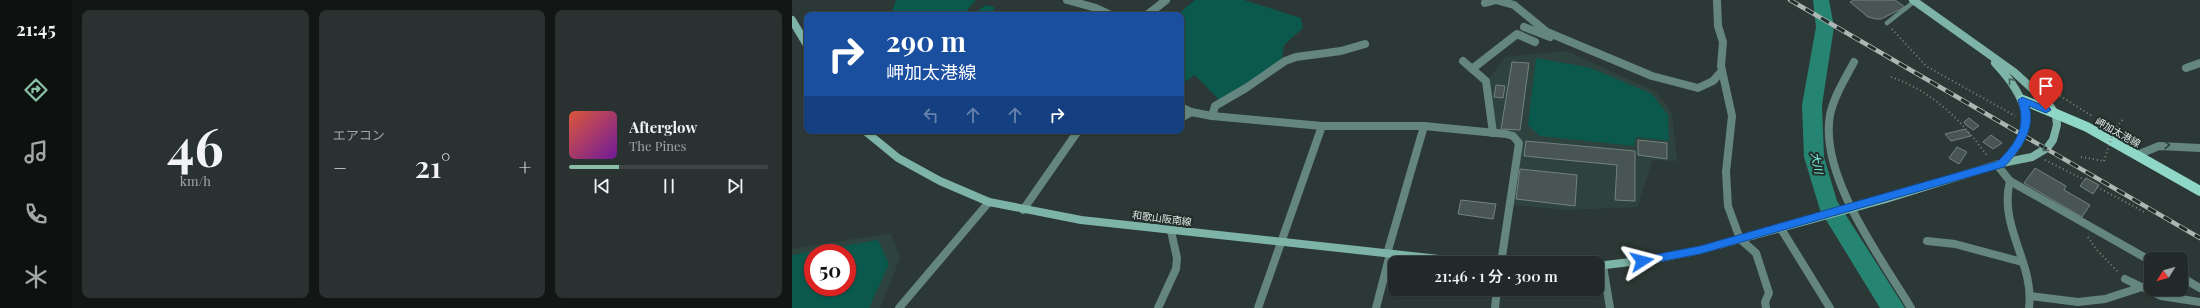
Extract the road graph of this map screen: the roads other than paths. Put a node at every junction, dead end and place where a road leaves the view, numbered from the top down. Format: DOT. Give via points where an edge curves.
graph roads {
  1 [pos="1067,0"];
  2 [pos="1166,0"];
  3 [pos="1496,0"];
  4 [pos="1717,0"];
  5 [pos="1914,1"];
  6 [pos="1485,3"];
  7 [pos="1102,12"];
  8 [pos="1151,12"];
  9 [pos="792,20"];
  10 [pos="1887,24"];
  11 [pos="1524,27"];
  12 [pos="804,39"];
  13 [pos="1535,42"];
  14 [pos="1573,42"];
  15 [pos="1365,44"];
  16 [pos="1979,47"];
  17 [pos="1462,61"];
  18 [pos="1854,62"];
  19 [pos="2200,64"];
  20 [pos="2186,68"];
  21 [pos="1472,69"];
  22 [pos="1722,70"];
  23 [pos="2022,100"];
  24 [pos="1184,108"];
  25 [pos="1191,112"];
  26 [pos="2056,114"];
  27 [pos="1184,116"];
  28 [pos="1212,116"];
  29 [pos="1322,126"];
  30 [pos="1424,126"];
  31 [pos="1493,133"];
  32 [pos="869,134"];
  33 [pos="1076,134"];
  34 [pos="2200,148"];
  35 [pos="2137,155"];
  36 [pos="1999,164"];
  37 [pos="2010,181"];
  38 [pos="2200,191"];
  39 [pos="989,202"];
  40 [pos="1848,207"];
  41 [pos="1023,210"];
  42 [pos="1780,227"];
  43 [pos="1171,230"];
  44 [pos="1740,239"];
  45 [pos="1927,241"];
  46 [pos="1281,243"];
  47 [pos="1389,254"];
  48 [pos="1408,256"];
  49 [pos="1502,256"];
  50 [pos="2144,257"];
  51 [pos="2022,262"];
  52 [pos="1604,265"];
  53 [pos="2125,279"];
  54 [pos="2188,281"];
  55 [pos="1604,283"];
  56 [pos="2138,288"];
  57 [pos="2200,288"];
  58 [pos="1496,296"];
  59 [pos="2030,296"];
  60 [pos="2200,302"];
  61 [pos="899,308"];
  62 [pos="1158,308"];
  63 [pos="1258,308"];
  64 [pos="1376,308"];
  65 [pos="1495,308"];
  66 [pos="1610,308"];
  67 [pos="1766,308"];
  68 [pos="1830,308"];
  69 [pos="1911,308"];
  70 [pos="2029,308"];
  1 -- 7 [label="street"];
  2 -- 8 [label="street"];
  3 -- 6 [label="street"];
  3 -- 14 [label="street" via="1514,5 1547,32"];
  4 -- 22 [label="street" via="1718,26 1723,42"];
  5 -- 10 [label="lane"];
  5 -- 16 [label="main road"];
  9 -- 12 [label="main road"];
  11 -- 14 [label="street" via="1554,39"];
  13 -- 21 [label="street" via="1523,34 1517,34"];
  14 -- 22 [label="street" via="1652,76 1698,88 1713,81"];
  15 -- 28 [label="street" via="1285,61 1215,106"];
  23 -- 16 [label="main road, one-way" via="2016,87"];
  16 -- 26 [label="main road" via="2037,91"];
  17 -- 21 [label="street"];
  18 -- 40 [label="street" via="1834,99 1828,123 1830,149"];
  19 -- 20 [label="street"];
  21 -- 31 [label="street" via="1486,81"];
  22 -- 44 [label="street" via="1732,116 1726,172 1728,206"];
  23 -- 26 [label="main road, 岬加太港線"];
  23 -- 36 [label="main road" via="2026,114 2025,128 2017,148"];
  24 -- 25 [label="street"];
  25 -- 27 [label="street"];
  25 -- 28 [label="street"];
  26 -- 35 [label="main road, 岬加太港線" via="2087,127"];
  26 -- 36 [label="main road, one-way" via="2057,132 2052,143 2043,152"];
  28 -- 29 [label="street"];
  29 -- 30 [label="street"];
  29 -- 46 [label="street"];
  30 -- 31 [label="street"];
  30 -- 47 [label="street"];
  31 -- 49 [label="street" via="1513,136 1519,143"];
  32 -- 39 [label="main road, 和歌山阪南線" via="898,158 940,181"];
  33 -- 41 [label="street"];
  35 -- 34 [label="street, one-way" via="2144,150 2168,144"];
  35 -- 38 [label="main road, 岬加太港線"];
  36 -- 37 [label="street"];
  36 -- 40 [label="main road" via="1980,172"];
  37 -- 50 [label="street"];
  37 -- 51 [label="street" via="2006,188 2005,201"];
  39 -- 41 [label="main road, 和歌山阪南線"];
  39 -- 61 [label="street"];
  40 -- 42 [label="main road"];
  40 -- 69 [label="street"];
  41 -- 43 [label="main road, 和歌山阪南線" via="1081,220"];
  42 -- 44 [label="main road"];
  42 -- 68 [label="street"];
  43 -- 46 [label="main road, 和歌山阪南線"];
  43 -- 62 [label="street" via="1177,258 1176,269"];
  44 -- 52 [label="main road" via="1655,259"];
  44 -- 67 [label="street" via="1756,253 1769,293 1765,302"];
  45 -- 51 [label="street" via="1954,244"];
  46 -- 47 [label="main road, 和歌山阪南線"];
  46 -- 63 [label="street"];
  47 -- 48 [label="main road, 和歌山阪南線"];
  47 -- 64 [label="street"];
  51 -- 59 [label="street"];
  53 -- 56 [label="street"];
  54 -- 57 [label="street"];
  55 -- 66 [label="street"];
  56 -- 59 [label="street" via="2105,299 2078,302"];
  56 -- 60 [label="street" via="2182,302"];
  58 -- 65 [label="street"];
  59 -- 70 [label="street"];
}
